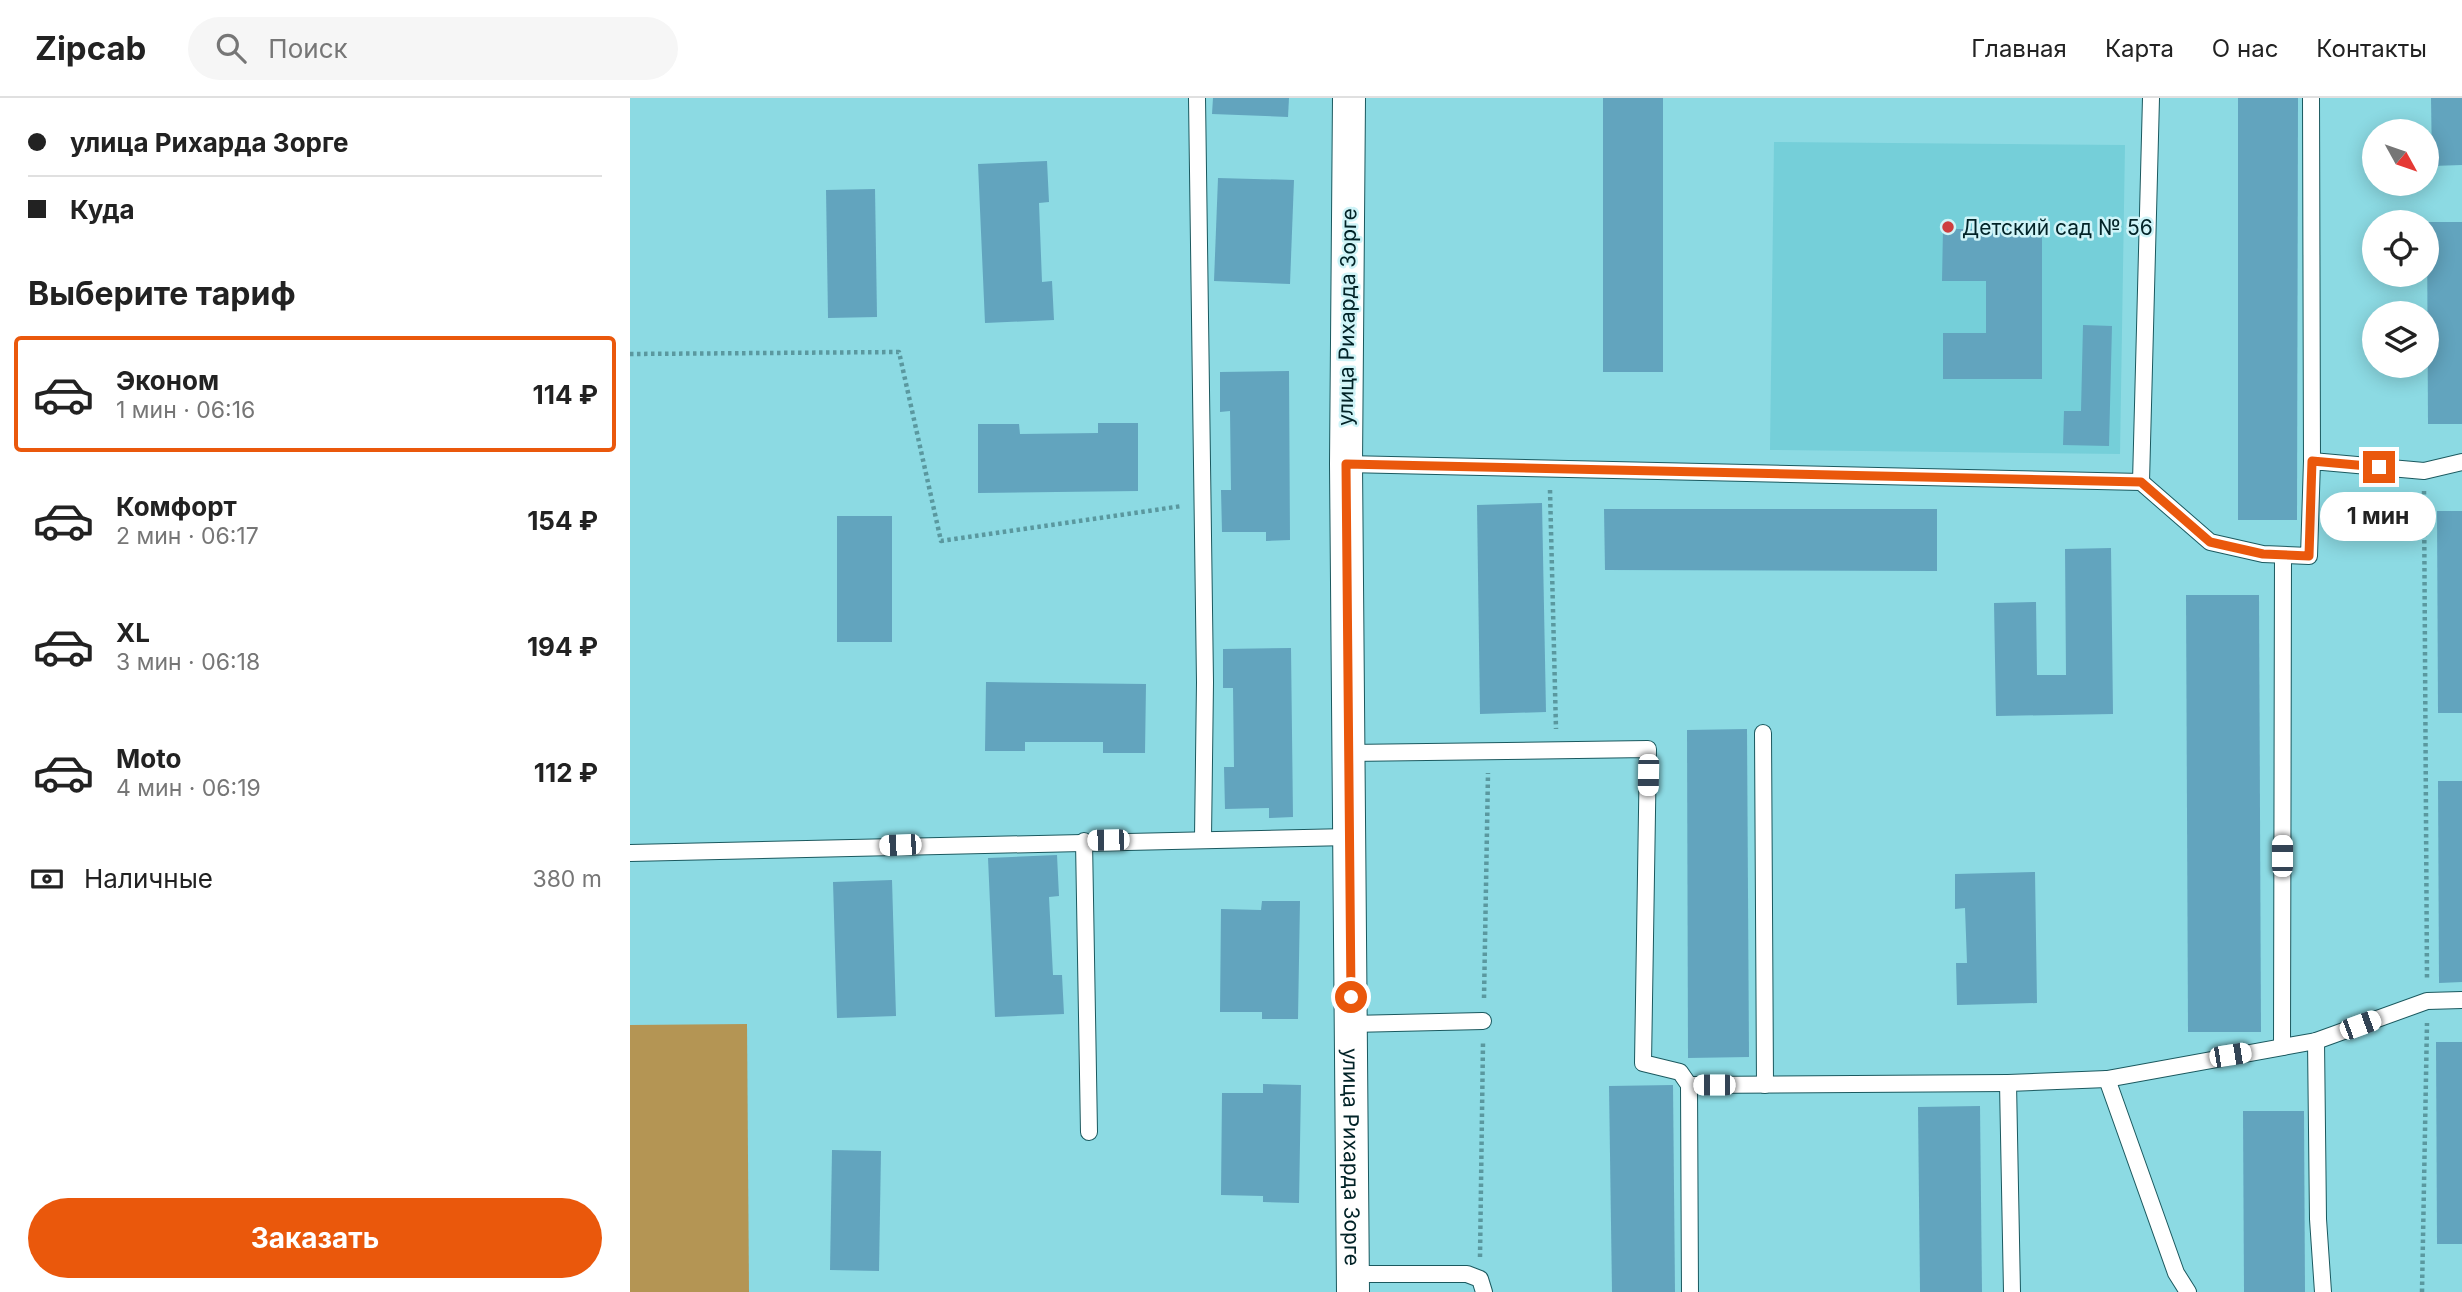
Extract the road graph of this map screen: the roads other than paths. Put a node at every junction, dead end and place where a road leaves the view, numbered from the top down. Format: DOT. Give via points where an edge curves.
graph roads {
  1 [pos="1197,98"];
  2 [pos="1349,98"];
  3 [pos="2151,98"];
  4 [pos="2311,98"];
  5 [pos="2312,461"];
  6 [pos="2462,462"];
  7 [pos="1346,464"];
  8 [pos="2141,482"];
  9 [pos="2283,555"];
  10 [pos="1763,733"];
  11 [pos="1348,753"];
  12 [pos="1349,837"];
  13 [pos="1203,838"];
  14 [pos="1084,841"];
  15 [pos="630,853"];
  16 [pos="2462,1000"];
  17 [pos="1483,1021"];
  18 [pos="1351,1024"];
  19 [pos="2316,1041"];
  20 [pos="2282,1047"];
  21 [pos="2107,1079"];
  22 [pos="2008,1083"];
  23 [pos="1689,1085"];
  24 [pos="1765,1085"];
  25 [pos="1089,1132"];
  26 [pos="1353,1283"];
  27 [pos="1484,1292"];
  28 [pos="1690,1292"];
  29 [pos="2012,1292"];
  30 [pos="2188,1292"];
  31 [pos="2323,1292"];
  1 -- 13 [label="lane"];
  2 -- 7 [label="street, улица Рихарда Зорге"];
  3 -- 8 [label="lane"];
  4 -- 5 [label="lane"];
  5 -- 6 [label="lane" via="2424,471"];
  5 -- 9 [label="lane" via="2309,556"];
  7 -- 8 [label="lane"];
  7 -- 11 [label="street, улица Рихарда Зорге"];
  8 -- 9 [label="lane" via="2210,542"];
  9 -- 20 [label="lane"];
  10 -- 24 [label="lane"];
  11 -- 12 [label="street, улица Рихарда Зорге"];
  11 -- 23 [label="lane" via="1648,749 1643,1063 1680,1072"];
  12 -- 13 [label="lane"];
  12 -- 18 [label="street, улица Рихарда Зорге"];
  13 -- 14 [label="lane"];
  14 -- 15 [label="lane"];
  14 -- 25 [label="lane"];
  16 -- 19 [label="lane" via="2427,1001"];
  17 -- 18 [label="lane"];
  18 -- 26 [label="street, улица Рихарда Зорге"];
  19 -- 20 [label="lane"];
  19 -- 31 [label="lane"];
  20 -- 21 [label="lane"];
  21 -- 22 [label="lane"];
  21 -- 30 [label="lane" via="2176,1273"];
  22 -- 24 [label="lane"];
  22 -- 29 [label="lane"];
  23 -- 24 [label="lane"];
  23 -- 28 [label="lane"];
  26 -- 27 [label="lane" via="1467,1274 1480,1279"];
}
